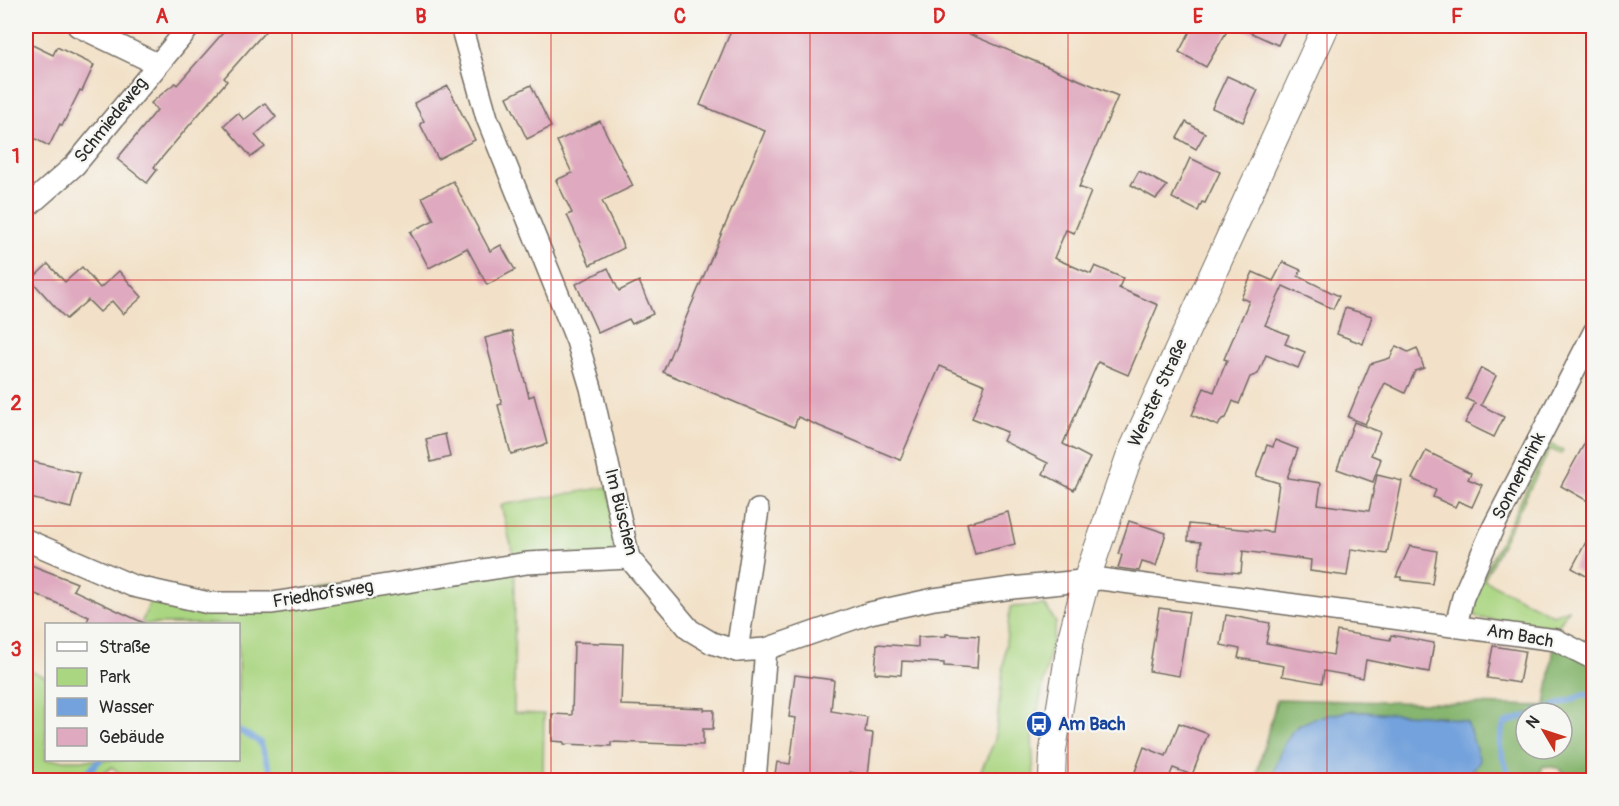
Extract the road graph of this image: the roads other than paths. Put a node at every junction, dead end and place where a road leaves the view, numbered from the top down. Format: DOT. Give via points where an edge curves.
graph roads {
  1 [pos="78,26"];
  2 [pos="190,26"];
  3 [pos="461,26"];
  4 [pos="1326,26"];
  5 [pos="157,64"];
  6 [pos="26,208"];
  7 [pos="1593,332"];
  8 [pos="758,510"];
  9 [pos="26,540"];
  10 [pos="629,558"];
  11 [pos="1086,581"];
  12 [pos="1456,625"];
  13 [pos="766,649"];
  14 [pos="737,651"];
  15 [pos="1593,659"];
  16 [pos="755,780"];
  17 [pos="1052,780"];
  1 -- 5 [label="street"];
  2 -- 5 [label="street, Schmiedeweg"];
  3 -- 10 [label="street, Im Büschen" via="487,118 577,341"];
  4 -- 11 [label="main road, Werster Straße" via="1129,457"];
  5 -- 6 [label="street, Schmiedeweg" via="75,165"];
  7 -- 12 [label="street, Sonnenbrink" via="1493,528 1463,597"];
  8 -- 14 [label="street"];
  9 -- 10 [label="street, Friedhofsweg" via="134,586 209,603 272,603 527,563"];
  10 -- 14 [label="street, Im Büschen" via="690,630"];
  11 -- 12 [label="street, Am Bach" via="1101,579"];
  11 -- 13 [label="street, Im Büschen" via="934,599 870,613"];
  11 -- 17 [label="main road, Werster Straße" via="1071,638"];
  12 -- 15 [label="street, Am Bach" via="1556,640"];
  13 -- 14 [label="street, Im Büschen"];
  13 -- 16 [label="street"];
}
